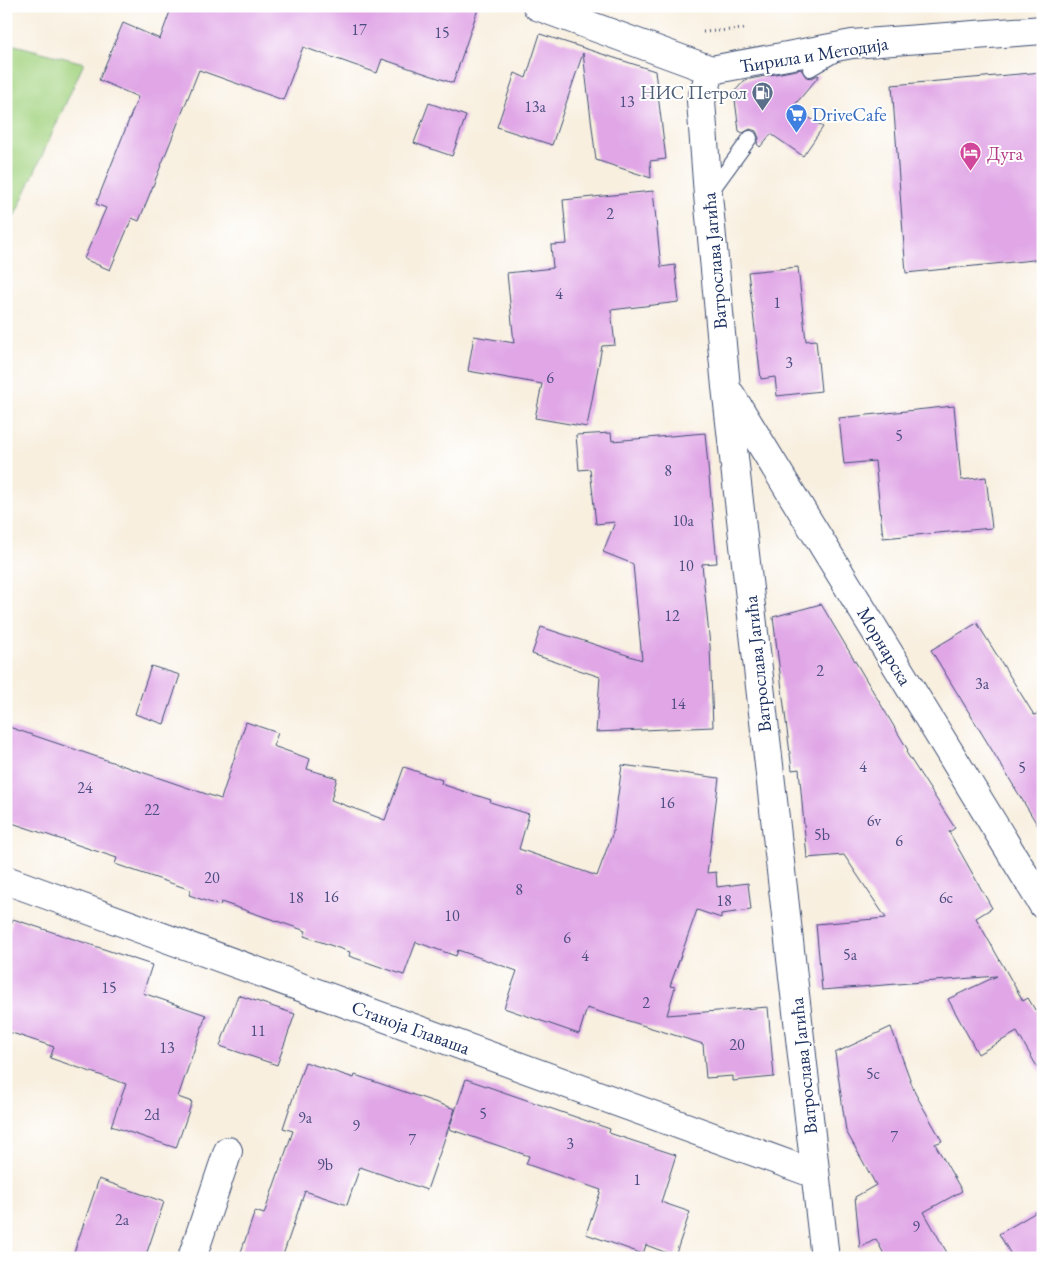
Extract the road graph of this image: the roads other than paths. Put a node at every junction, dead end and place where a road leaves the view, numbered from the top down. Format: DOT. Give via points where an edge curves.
graph roads {
  1 [pos="537,6"];
  2 [pos="1043,30"];
  3 [pos="852,44"];
  4 [pos="810,68"];
  5 [pos="711,70"];
  6 [pos="750,138"];
  7 [pos="708,195"];
  8 [pos="726,387"];
  9 [pos="6,880"];
  10 [pos="1043,905"];
  11 [pos="228,1151"];
  12 [pos="815,1174"];
  13 [pos="192,1258"];
  14 [pos="825,1258"];
  1 -- 5 [label="street"];
  2 -- 3 [label="street, Ћирила и Методија"];
  3 -- 4 [label="lane"];
  3 -- 5 [label="street, Ћирила и Методија"];
  5 -- 7 [label="street, Ватрослава Јагића" via="701,101"];
  6 -- 7 [label="lane"];
  7 -- 8 [label="street, Ватрослава Јагића"];
  8 -- 10 [label="street, Морнарска"];
  8 -- 12 [label="street, Ватрослава Јагића"];
  9 -- 12 [label="street, Станоја Главаша"];
  11 -- 13 [label="street"];
  12 -- 14 [label="street, Ватрослава Јагића"];
}
